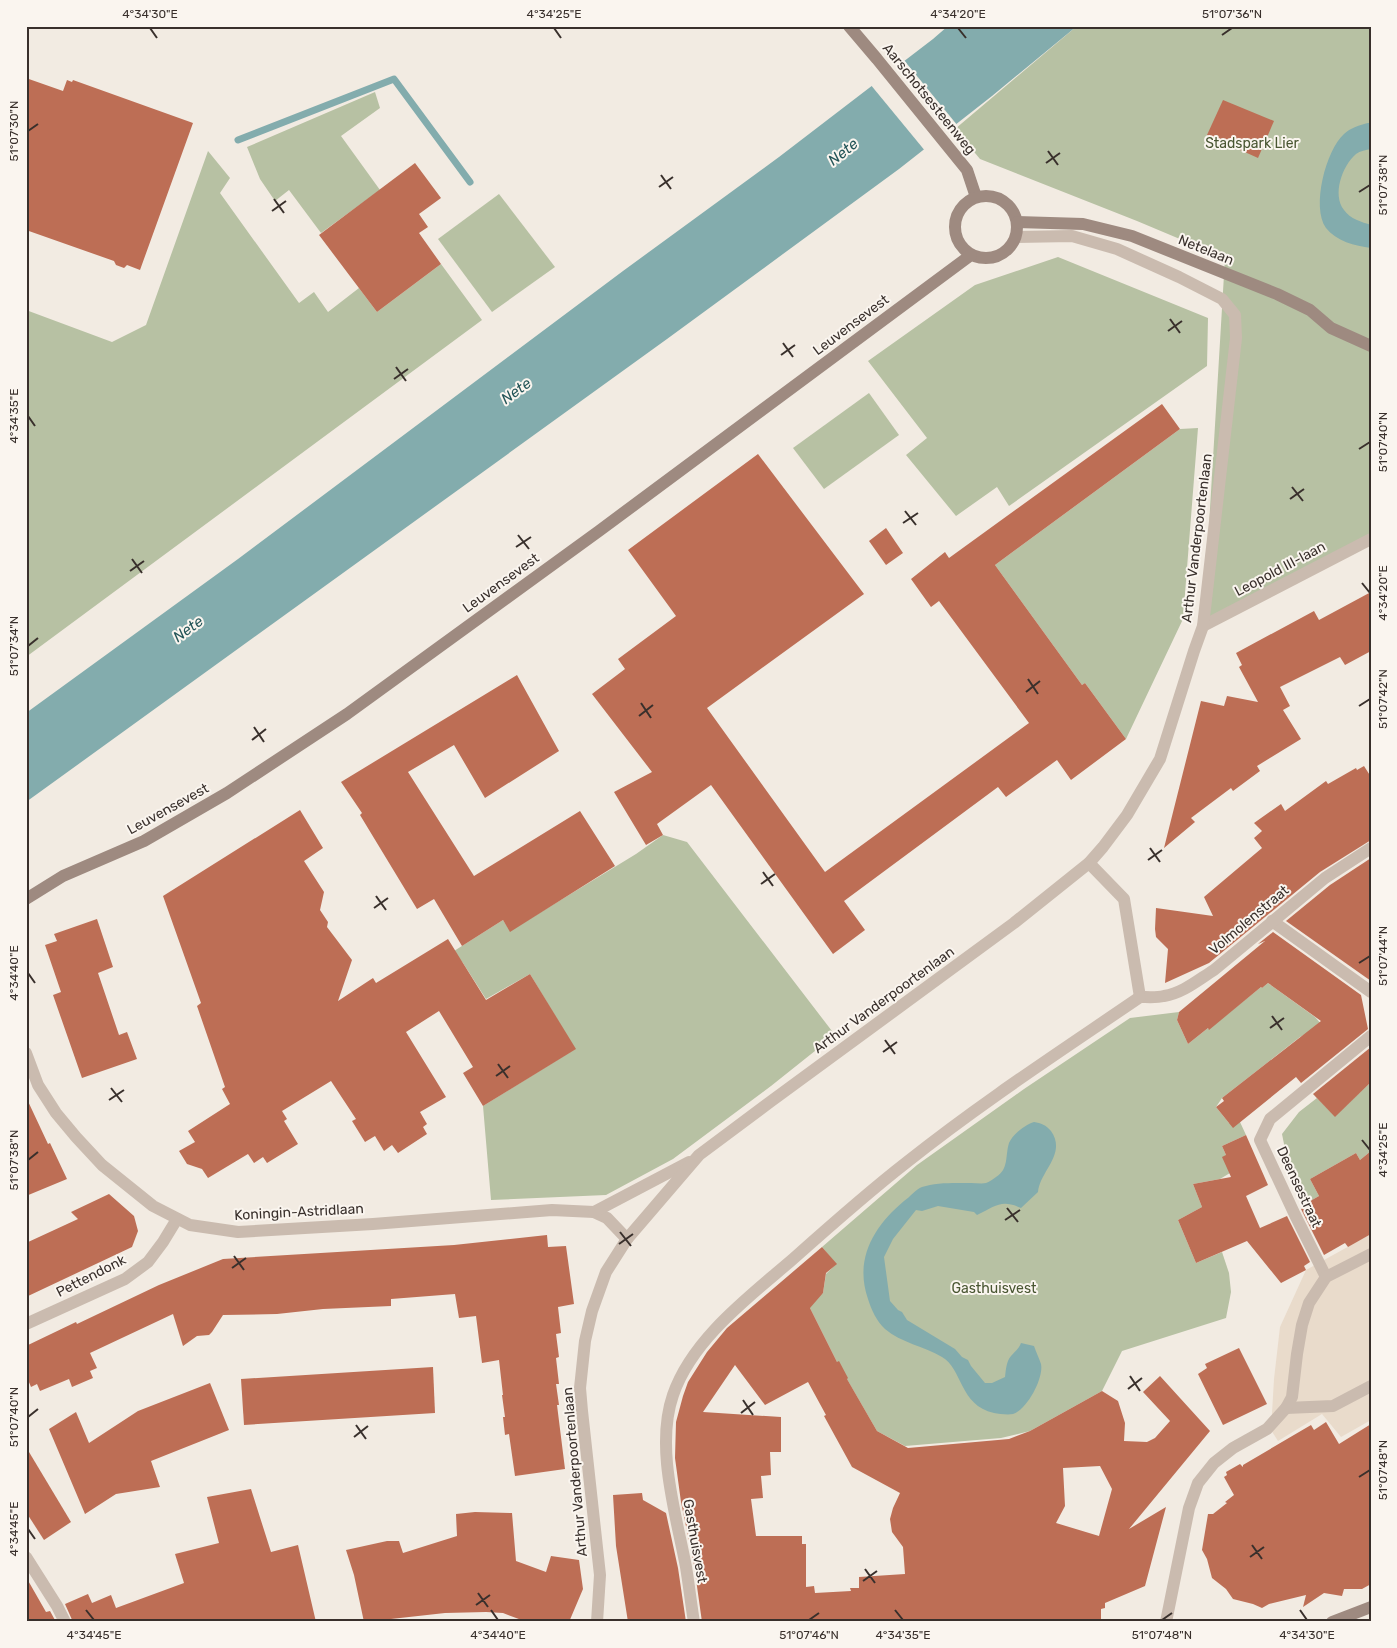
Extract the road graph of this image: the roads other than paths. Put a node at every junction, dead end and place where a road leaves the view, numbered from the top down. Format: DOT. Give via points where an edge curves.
graph roads {
  1 [pos="849,26"];
  2 [pos="976,197"];
  3 [pos="1017,222"];
  4 [pos="1016,237"];
  5 [pos="971,255"];
  6 [pos="1371,346"];
  7 [pos="1371,538"];
  8 [pos="1203,626"];
  9 [pos="1371,848"];
  10 [pos="1088,863"];
  11 [pos="26,899"];
  12 [pos="1272,921"];
  13 [pos="1371,992"];
  14 [pos="1140,997"];
  15 [pos="1371,1036"];
  16 [pos="26,1052"];
  17 [pos="695,1159"];
  18 [pos="594,1212"];
  19 [pos="177,1219"];
  20 [pos="627,1239"];
  21 [pos="1371,1254"];
  22 [pos="1326,1278"];
  23 [pos="26,1324"];
  24 [pos="1371,1386"];
  25 [pos="1286,1408"];
  26 [pos="26,1557"];
  27 [pos="1371,1607"];
  28 [pos="65,1622"];
  29 [pos="597,1622"];
  30 [pos="694,1622"];
  31 [pos="1166,1622"];
  32 [pos="1332,1622"];
  1 -- 2 [label="street, Aarschotsesteenweg" via="967,170"];
  2 -- 3 [label="street" via="997,197 1012,209"];
  2 -- 5 [label="street" via="957,212 954,222 960,245"];
  3 -- 4 [label="street"];
  3 -- 6 [label="street, Netelaan" via="1083,224 1132,236 1277,294 1310,310 1331,328"];
  4 -- 5 [label="street" via="1009,248 996,257"];
  4 -- 8 [label="street, Arthur Vanderpoortenlaan" via="1072,236 1117,249 1222,299 1235,315 1236,338"];
  5 -- 11 [label="street, Leuvensevest" via="347,714 144,842 63,876"];
  7 -- 8 [label="street, Leopold III-laan"];
  8 -- 10 [label="street, Arthur Vanderpoortenlaan" via="1160,759 1127,815"];
  9 -- 12 [label="street, Volmolenstraat" via="1325,878"];
  10 -- 14 [label="street" via="1124,898"];
  10 -- 17 [label="street, Arthur Vanderpoortenlaan" via="1014,923"];
  12 -- 13 [label="street"];
  12 -- 14 [label="street, Volmolenstraat" via="1214,970 1179,992 1162,997"];
  14 -- 30 [label="street, Gasthuisvest" via="1036,1067 908,1161 824,1231 710,1334 688,1363 673,1394 665,1449"];
  15 -- 22 [label="street, Deensestraat" via="1270,1119 1260,1140"];
  16 -- 19 [label="street, Koningin-Astridlaan" via="38,1085 76,1137 102,1165 130,1188"];
  17 -- 18 [label="street, Arthur Vanderpoortenlaan"];
  17 -- 20 [label="street, Arthur Vanderpoortenlaan"];
  18 -- 19 [label="street, Koningin-Astridlaan" via="552,1210 238,1232 190,1225"];
  18 -- 20 [label="street" via="607,1218"];
  19 -- 23 [label="street, Pettendonk" via="148,1262 125,1279"];
  20 -- 29 [label="street, Arthur Vanderpoortenlaan" via="606,1272 592,1311 580,1388 600,1575"];
  21 -- 22 [label="street"];
  22 -- 25 [label="street" via="1309,1303 1302,1325 1292,1397"];
  24 -- 25 [label="street" via="1333,1406"];
  25 -- 31 [label="street" via="1267,1429 1214,1463 1198,1483 1189,1508"];
  26 -- 28 [label="street"];
  27 -- 32 [label="street"];
}
